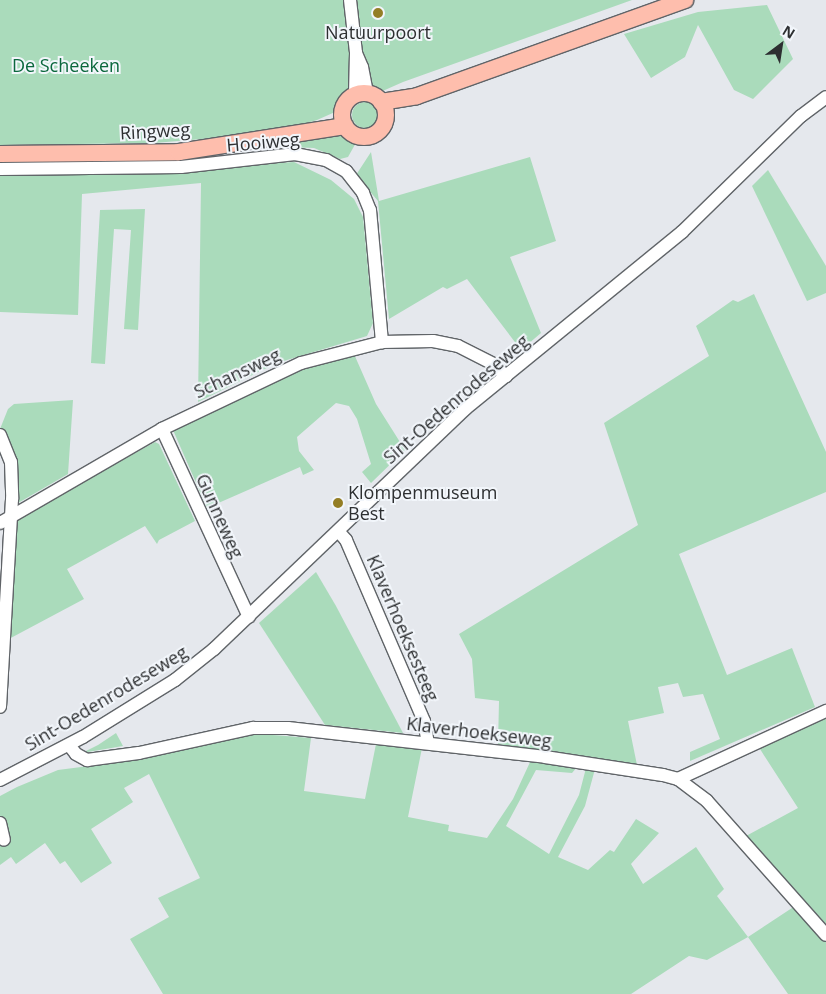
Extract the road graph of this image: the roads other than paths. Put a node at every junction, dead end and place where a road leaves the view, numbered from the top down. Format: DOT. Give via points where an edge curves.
graph roads {
  1 [pos="350,0"];
  2 [pos="685,0"];
  3 [pos="361,94"];
  4 [pos="826,97"];
  5 [pos="384,107"];
  6 [pos="344,121"];
  7 [pos="0,154"];
  8 [pos="0,169"];
  9 [pos="382,342"];
  10 [pos="506,376"];
  11 [pos="162,429"];
  12 [pos="0,435"];
  13 [pos="5,520"];
  14 [pos="338,531"];
  15 [pos="249,617"];
  16 [pos="0,707"];
  17 [pos="826,711"];
  18 [pos="428,743"];
  19 [pos="69,745"];
  20 [pos="1,777"];
  21 [pos="678,779"];
  22 [pos="0,823"];
  23 [pos="4,840"];
  24 [pos="826,935"];
  1 -- 3 [label="street"];
  2 -- 5 [label="main road"];
  3 -- 5 [label="main road"];
  3 -- 6 [label="main road" via="344,105"];
  4 -- 10 [label="street, Sint-Oedenrodeseweg" via="801,116 682,232"];
  5 -- 6 [label="main road" via="379,131 368,136 355,135"];
  6 -- 7 [label="main road, Ringweg" via="323,131 309,130 249,143 179,152"];
  8 -- 9 [label="street, Hooiweg" via="182,166 295,154 326,160 346,171 363,193 370,210"];
  9 -- 10 [label="street, Schansweg" via="445,343 494,364"];
  9 -- 11 [label="street, Schansweg" via="300,363"];
  10 -- 14 [label="street, Sint-Oedenrodeseweg" via="422,448"];
  11 -- 13 [label="street, Schansweg"];
  11 -- 15 [label="street, Gunneweg"];
  12 -- 13 [label="street" via="11,462"];
  13 -- 16 [label="street"];
  14 -- 15 [label="street, Sint-Oedenrodeseweg"];
  14 -- 18 [label="street, Klaverhoeksesteeg" via="346,540 424,721"];
  15 -- 19 [label="street, Sint-Oedenrodeseweg" via="186,672"];
  17 -- 21 [label="street"];
  18 -- 19 [label="street, Klaverhoekseweg" via="268,727 87,760"];
  18 -- 21 [label="street, Klaverhoekseweg" via="544,756"];
  19 -- 20 [label="street, Sint-Oedenrodeseweg"];
  21 -- 24 [label="street, Klaverhoekseweg" via="707,801"];
  22 -- 23 [label="street"];
}
